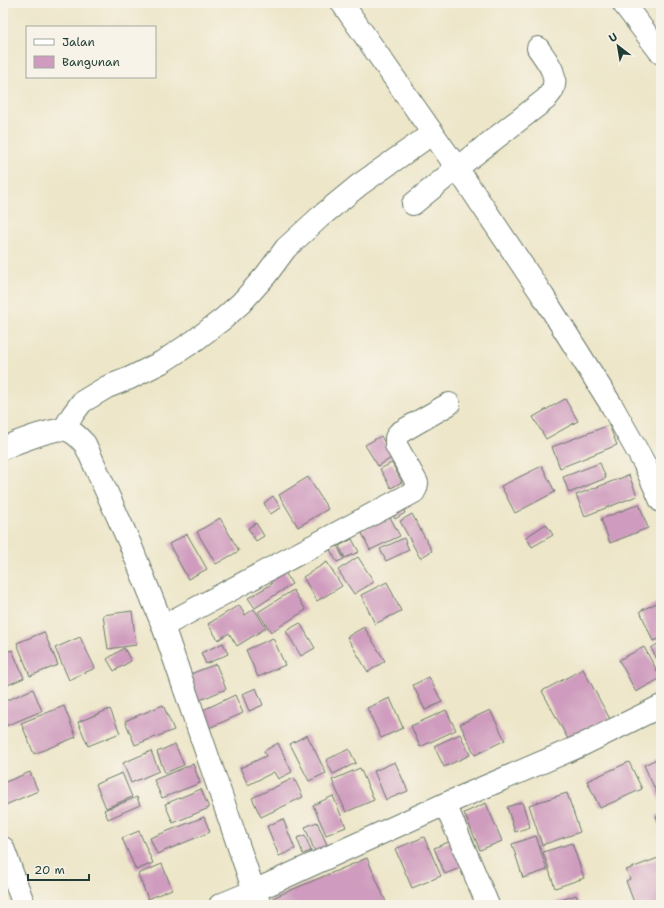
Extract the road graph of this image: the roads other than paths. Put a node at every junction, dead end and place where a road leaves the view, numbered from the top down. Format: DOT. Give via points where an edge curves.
graph roads {
  1 [pos="342,3"];
  2 [pos="624,3"];
  3 [pos="538,48"];
  4 [pos="661,54"];
  5 [pos="433,133"];
  6 [pos="457,168"];
  7 [pos="413,204"];
  8 [pos="449,404"];
  9 [pos="64,429"];
  10 [pos="3,448"];
  11 [pos="661,501"];
  12 [pos="163,626"];
  13 [pos="661,706"];
  14 [pos="445,804"];
  15 [pos="3,848"];
  16 [pos="257,898"];
  17 [pos="24,905"];
  18 [pos="220,905"];
  19 [pos="488,905"];
  1 -- 5 [label="street"];
  2 -- 4 [label="street"];
  3 -- 6 [label="street" via="551,68 555,81 552,91 546,99"];
  5 -- 6 [label="street"];
  5 -- 9 [label="street" via="359,185 320,217 286,248 266,275 223,320 162,362 82,402"];
  6 -- 7 [label="street"];
  6 -- 11 [label="street" via="543,296 612,406 644,463"];
  8 -- 12 [label="street" via="399,433 396,438 396,445 416,483 414,492"];
  9 -- 10 [label="street" via="54,430"];
  9 -- 12 [label="street" via="77,435 85,444"];
  12 -- 16 [label="street"];
  13 -- 14 [label="street" via="582,745"];
  14 -- 16 [label="street"];
  14 -- 19 [label="street"];
  15 -- 17 [label="street"];
  16 -- 18 [label="street"];
}
